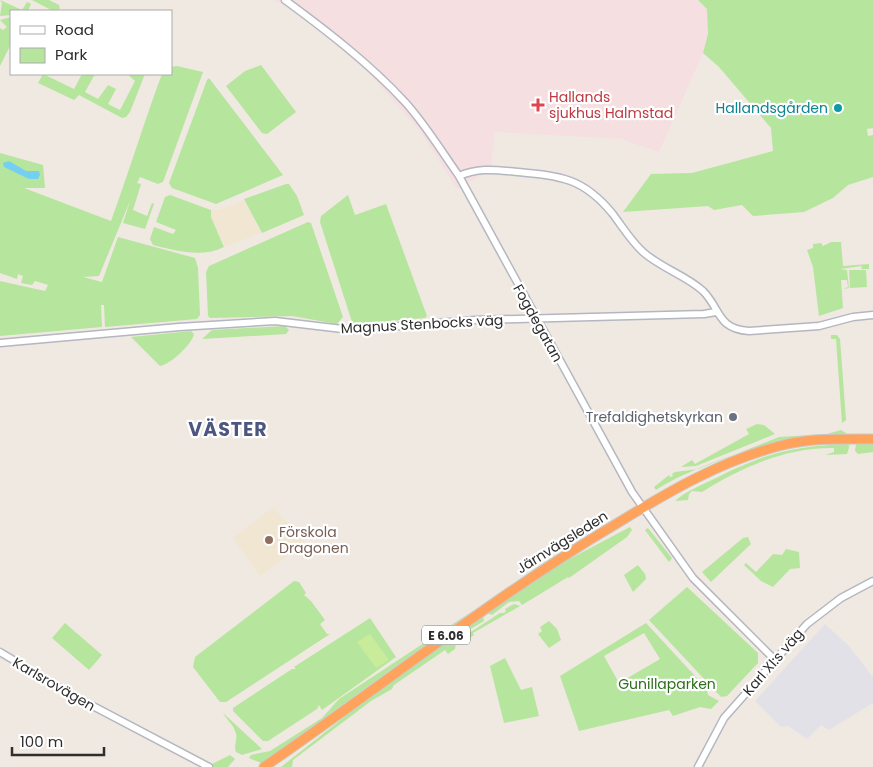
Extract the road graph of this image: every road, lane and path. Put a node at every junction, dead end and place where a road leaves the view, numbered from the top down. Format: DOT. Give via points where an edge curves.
graph roads {
  1 [pos="285,0"];
  2 [pos="459,176"];
  3 [pos="716,312"];
  4 [pos="873,315"];
  5 [pos="535,318"];
  6 [pos="0,344"];
  7 [pos="873,439"];
  8 [pos="643,508"];
  9 [pos="873,581"];
  10 [pos="0,652"];
  11 [pos="775,660"];
  12 [pos="298,744"];
  13 [pos="188,757"];
  14 [pos="198,767"];
  15 [pos="209,767"];
  16 [pos="264,767"];
  17 [pos="275,767"];
  18 [pos="698,767"];
  1 -- 2 [label="street, Fogdegatan" via="345,47 406,103"];
  2 -- 3 [label="street" via="481,168 552,175 577,183 603,204 642,252 702,290"];
  2 -- 5 [label="street, Fogdegatan"];
  3 -- 4 [label="street" via="734,328 749,331 818,326"];
  3 -- 5 [label="street, Magnus Stenbocks väg"];
  5 -- 6 [label="street, Magnus Stenbocks väg" via="351,330 287,322 222,324"];
  5 -- 8 [label="street, Fogdegatan"];
  7 -- 8 [label="highway, Järnvägsleden / E 6.06" via="783,445 695,478"];
  8 -- 11 [label="street, Fogdegatan" via="693,578"];
  8 -- 12 [label="highway, Järnvägsleden / E 6.06" via="518,586"];
  9 -- 11 [label="street, Karl XI:s väg" via="815,616"];
  10 -- 13 [label="street, Karlsrovägen"];
  11 -- 18 [label="street, Karl XI:s väg" via="724,718"];
  12 -- 16 [label="highway, Järnvägsleden / E 6.06"];
  12 -- 17 [label="highway, Järnvägsleden / E 6.06"];
  13 -- 14 [label="street, Karlsrovägen"];
  13 -- 15 [label="street, Karlsrovägen"];
}
